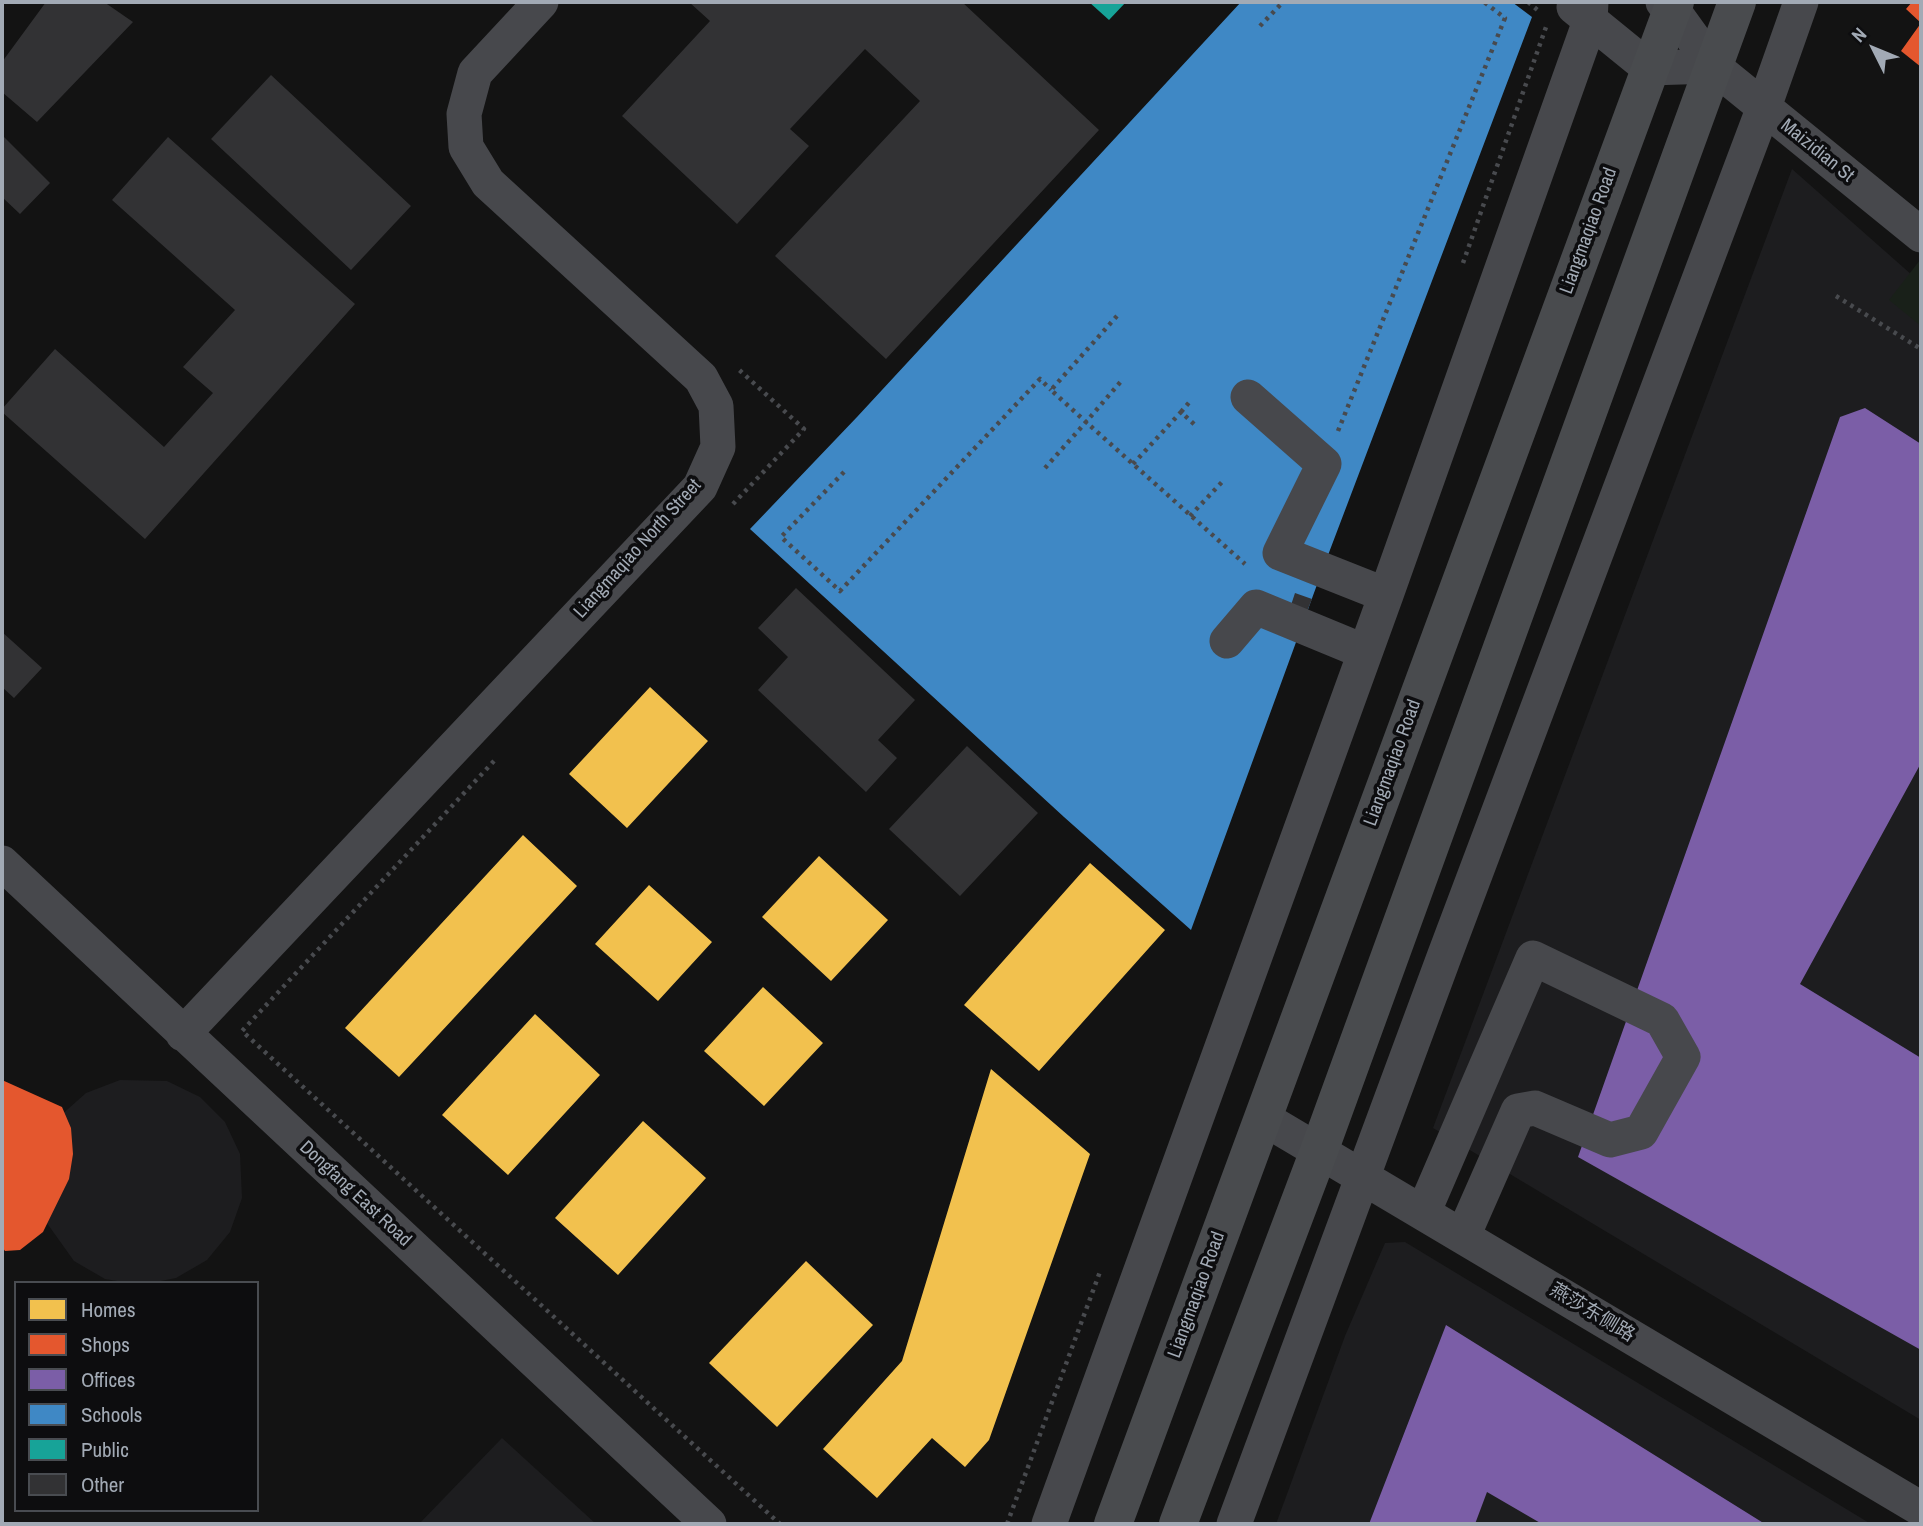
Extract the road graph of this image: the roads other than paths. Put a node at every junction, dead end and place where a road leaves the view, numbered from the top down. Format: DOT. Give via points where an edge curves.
graph roads {
  1 [pos="541,2"];
  2 [pos="1737,2"];
  3 [pos="1801,2"];
  4 [pos="1670,4"];
  5 [pos="1583,8"];
  6 [pos="1713,66"];
  7 [pos="1649,68"];
  8 [pos="1764,107"];
  9 [pos="1921,235"];
  10 [pos="1248,397"];
  11 [pos="1386,595"];
  12 [pos="1227,641"];
  13 [pos="1365,652"];
  14 [pos="2,863"];
  15 [pos="184,1034"];
  16 [pos="1263,1118"];
  17 [pos="1319,1151"];
  18 [pos="1362,1177"];
  19 [pos="1423,1213"];
  20 [pos="1462,1236"];
  21 [pos="1919,1503"];
  22 [pos="709,1524"];
  23 [pos="1049,1524"];
  24 [pos="1113,1524"];
  25 [pos="1178,1524"];
  26 [pos="1234,1524"];
  1 -- 15 [label="street, Liangmaqiao North Street" via="475,73 464,114 466,147 488,183 701,378 716,406 718,447 700,487"];
  2 -- 6 [label="main road"];
  3 -- 8 [label="street"];
  4 -- 6 [label="street, Maizidian St"];
  4 -- 7 [label="main road, Liangmaqiao Road"];
  5 -- 7 [label="street"];
  5 -- 11 [label="street"];
  6 -- 7 [label="street"];
  6 -- 8 [label="street, Maizidian St"];
  6 -- 17 [label="main road"];
  7 -- 16 [label="main road, Liangmaqiao Road"];
  8 -- 9 [label="street, Maizidian St"];
  8 -- 18 [label="street"];
  10 -- 11 [label="street" via="1324,464 1280,553"];
  11 -- 13 [label="street"];
  12 -- 13 [label="street" via="1256,607"];
  13 -- 23 [label="street"];
  14 -- 15 [label="street, Dongfang East Road"];
  15 -- 22 [label="street, Dongfang East Road"];
  16 -- 17 [label="street, 燕莎东侧路"];
  16 -- 24 [label="main road, Liangmaqiao Road"];
  17 -- 18 [label="street, 燕莎东侧路"];
  17 -- 25 [label="main road"];
  18 -- 19 [label="street, 燕莎东侧路"];
  18 -- 26 [label="street"];
  19 -- 20 [label="street, 燕莎东侧路"];
  19 -- 20 [label="street" via="1533,958 1662,1020 1683,1056 1641,1132 1610,1140 1535,1108 1518,1111"];
  20 -- 21 [label="street, 燕莎东侧路"];
}
